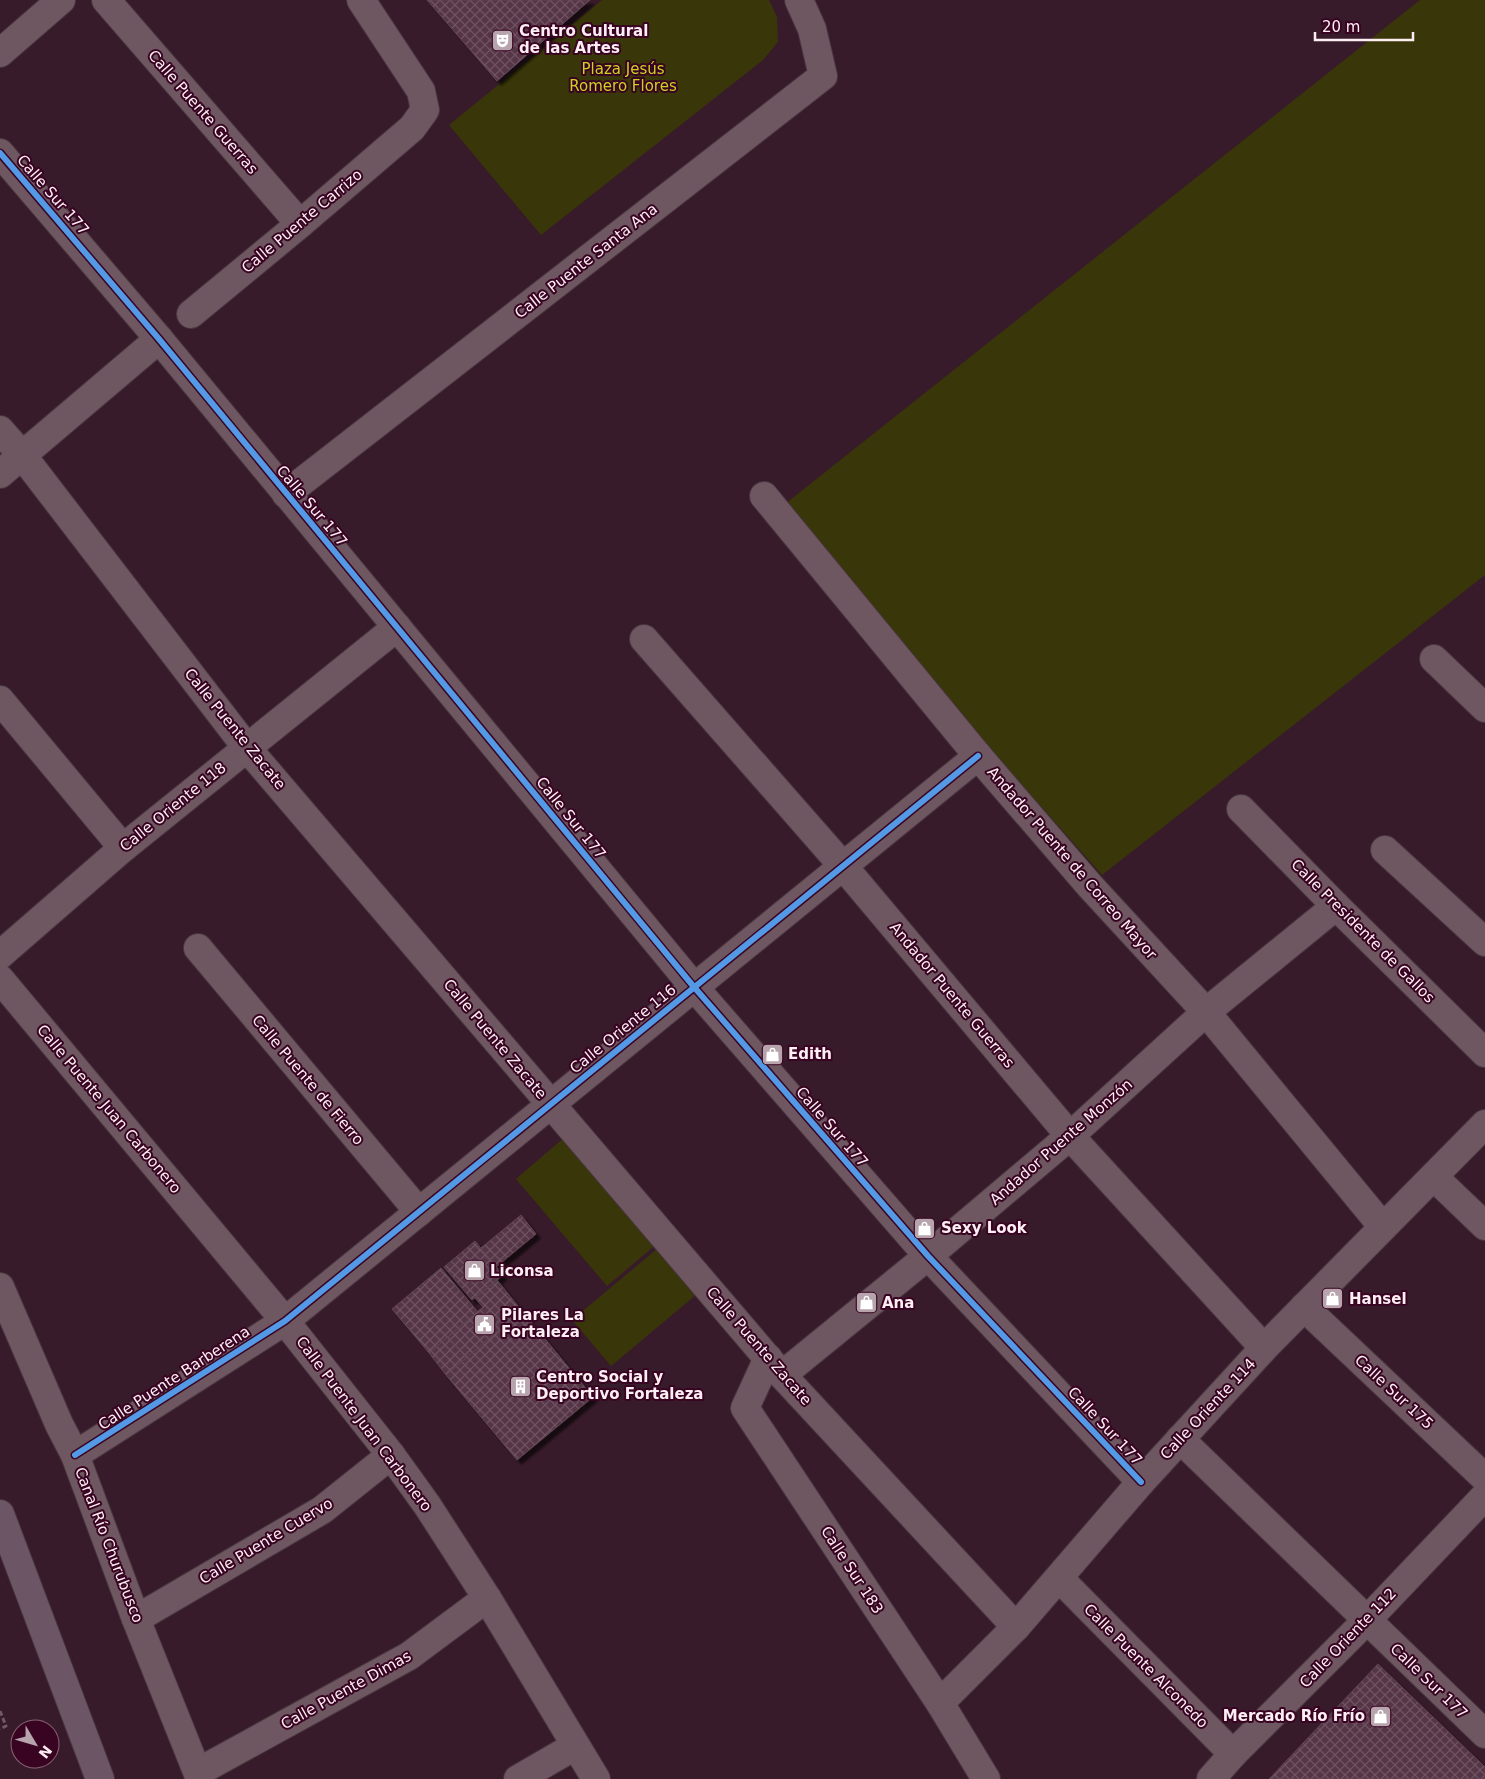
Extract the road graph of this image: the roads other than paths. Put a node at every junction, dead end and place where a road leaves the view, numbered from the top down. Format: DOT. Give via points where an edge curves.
graph roads {
  1 [pos="61,0"];
  2 [pos="106,0"];
  3 [pos="360,0"];
  4 [pos="799,0"];
  5 [pos="0,53"];
  6 [pos="0,153"];
  7 [pos="300,224"];
  8 [pos="191,314"];
  9 [pos="159,339"];
  10 [pos="0,430"];
  11 [pos="22,455"];
  12 [pos="0,474"];
  13 [pos="286,494"];
  14 [pos="764,496"];
  15 [pos="397,627"];
  16 [pos="644,639"];
  17 [pos="1434,659"];
  18 [pos="0,700"];
  19 [pos="1485,708"];
  20 [pos="247,748"];
  21 [pos="978,756"];
  22 [pos="1241,809"];
  23 [pos="123,848"];
  24 [pos="1385,850"];
  25 [pos="843,866"];
  26 [pos="1336,906"];
  27 [pos="1485,942"];
  28 [pos="198,948"];
  29 [pos="0,954"];
  30 [pos="0,979"];
  31 [pos="694,988"];
  32 [pos="1206,1012"];
  33 [pos="1485,1053"];
  34 [pos="551,1104"];
  35 [pos="1485,1124"];
  36 [pos="1070,1136"];
  37 [pos="1434,1177"];
  38 [pos="419,1212"];
  39 [pos="1485,1226"];
  40 [pos="1384,1227"];
  41 [pos="928,1256"];
  42 [pos="0,1287"];
  43 [pos="1304,1306"];
  44 [pos="285,1321"];
  45 [pos="1264,1348"];
  46 [pos="775,1366"];
  47 [pos="1180,1439"];
  48 [pos="75,1455"];
  49 [pos="391,1455"];
  50 [pos="1485,1478"];
  51 [pos="1141,1482"];
  52 [pos="1485,1496"];
  53 [pos="0,1514"];
  54 [pos="1059,1578"];
  55 [pos="487,1598"];
  56 [pos="136,1619"];
  57 [pos="1367,1620"];
  58 [pos="1016,1626"];
  59 [pos="940,1703"];
  60 [pos="1485,1734"];
  61 [pos="575,1746"];
  62 [pos="1233,1754"];
  63 [pos="199,1775"];
  64 [pos="100,1779"];
  65 [pos="518,1779"];
  66 [pos="596,1779"];
  67 [pos="986,1779"];
  68 [pos="1211,1779"];
  1 -- 5 [label="street"];
  2 -- 7 [label="street, Calle Puente Guerras"];
  3 -- 7 [label="street, Calle Puente Carrizo" via="421,91 425,110 412,128"];
  4 -- 13 [label="street, Calle Puente Santa Ana" via="812,29 822,76"];
  6 -- 9 [label="street, Calle Sur 177"];
  7 -- 8 [label="street, Calle Puente Carrizo"];
  9 -- 11 [label="street"];
  9 -- 13 [label="street, Calle Sur 177"];
  10 -- 11 [label="street, Calle Puente Zacate"];
  11 -- 12 [label="street"];
  11 -- 20 [label="street, Calle Puente Zacate"];
  13 -- 15 [label="street, Calle Sur 177"];
  14 -- 21 [label="street, Andador Puente de Correo Mayor"];
  15 -- 20 [label="street, Calle Oriente 118"];
  15 -- 31 [label="street, Calle Sur 177"];
  16 -- 25 [label="street, Andador Puente Guerras"];
  17 -- 19 [label="street"];
  18 -- 23 [label="street"];
  20 -- 23 [label="street, Calle Oriente 118"];
  20 -- 34 [label="street, Calle Puente Zacate"];
  21 -- 25 [label="street, Calle Oriente 116"];
  21 -- 32 [label="street, Andador Puente de Correo Mayor" via="1090,886"];
  22 -- 26 [label="street, Calle Presidente de Gallos"];
  23 -- 29 [label="street, Calle Oriente 118"];
  24 -- 27 [label="street"];
  25 -- 31 [label="street, Calle Oriente 116"];
  25 -- 36 [label="street, Andador Puente Guerras"];
  26 -- 32 [label="street, Andador Puente Monzón"];
  26 -- 33 [label="street, Calle Presidente de Gallos"];
  28 -- 38 [label="street, Calle Puente de Fierro"];
  30 -- 44 [label="street, Calle Puente Juan Carbonero"];
  31 -- 34 [label="street, Calle Oriente 116"];
  31 -- 41 [label="street, Calle Sur 177"];
  32 -- 36 [label="street, Andador Puente Monzón"];
  32 -- 40 [label="street, Andador Puente de Correo Mayor"];
  34 -- 38 [label="street, Calle Oriente 116"];
  34 -- 46 [label="street, Calle Puente Zacate"];
  35 -- 37 [label="street, Calle Oriente 114"];
  36 -- 41 [label="street, Andador Puente Monzón"];
  36 -- 45 [label="street, Andador Puente Guerras"];
  37 -- 39 [label="street"];
  37 -- 40 [label="street, Calle Oriente 114"];
  38 -- 44 [label="street, Calle Oriente 116"];
  40 -- 43 [label="street, Calle Oriente 114"];
  41 -- 46 [label="street, Andador Puente Monzón"];
  41 -- 51 [label="street, Calle Sur 177"];
  42 -- 48 [label="street, Canal Río Churubusco"];
  43 -- 45 [label="street, Calle Oriente 114"];
  43 -- 50 [label="street, Calle Sur 175"];
  44 -- 48 [label="street, Calle Puente Barberena"];
  44 -- 49 [label="street, Calle Puente Juan Carbonero"];
  45 -- 47 [label="street, Calle Oriente 114"];
  46 -- 58 [label="street, Calle Puente Zacate"];
  46 -- 59 [label="street, Calle Sur 183" via="745,1408"];
  47 -- 51 [label="street, Calle Oriente 114"];
  47 -- 57 [label="street, Calle Sur 177"];
  48 -- 56 [label="street, Canal Río Churubusco"];
  49 -- 55 [label="street, Calle Puente Juan Carbonero"];
  49 -- 56 [label="street, Calle Puente Cuervo" via="322,1510"];
  51 -- 54 [label="street, Calle Oriente 114"];
  52 -- 57 [label="street, Calle Oriente 112"];
  53 -- 64 [label="main road"];
  54 -- 58 [label="street, Calle Oriente 114"];
  54 -- 62 [label="street, Calle Puente Alconedo"];
  55 -- 61 [label="street, Calle Puente Juan Carbonero"];
  55 -- 63 [label="street, Calle Puente Dimas" via="409,1656"];
  56 -- 63 [label="street, Canal Río Churubusco"];
  57 -- 60 [label="street, Calle Sur 177"];
  57 -- 62 [label="street, Calle Oriente 112"];
  58 -- 59 [label="street, Calle Oriente 114"];
  59 -- 67 [label="street, Calle Sur 183"];
  61 -- 65 [label="street"];
  61 -- 66 [label="street, Calle Puente Juan Carbonero"];
  62 -- 68 [label="street, Calle Oriente 112"];
}
